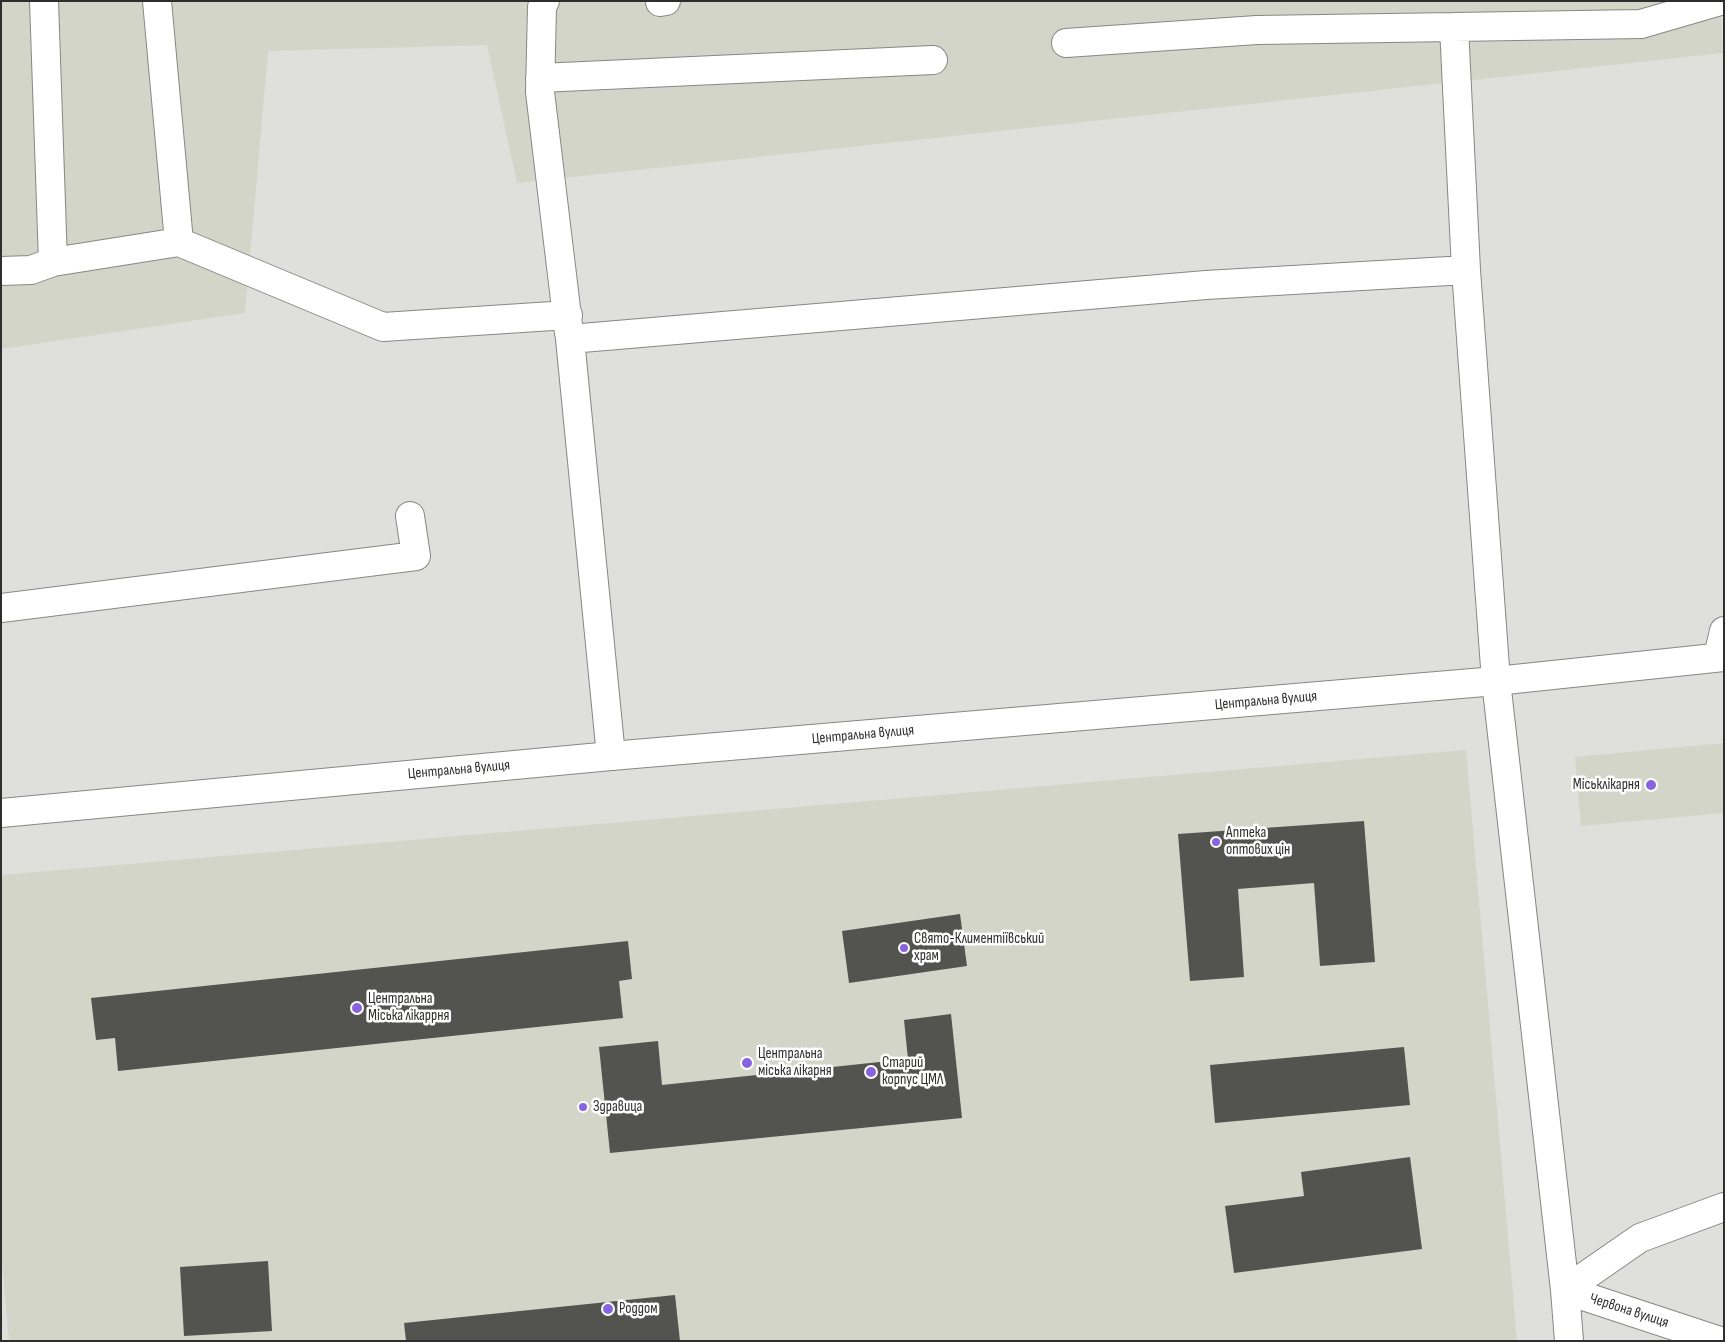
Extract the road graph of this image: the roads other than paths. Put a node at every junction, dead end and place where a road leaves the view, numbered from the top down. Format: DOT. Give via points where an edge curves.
graph roads {
  1 [pos="44,1"];
  2 [pos="157,1"];
  3 [pos="545,1"];
  4 [pos="1720,1"];
  5 [pos="1454,27"];
  6 [pos="1066,43"];
  7 [pos="933,60"];
  8 [pos="540,78"];
  9 [pos="179,242"];
  10 [pos="53,262"];
  11 [pos="1466,270"];
  12 [pos="1,271"];
  13 [pos="569,327"];
  14 [pos="410,516"];
  15 [pos="1,608"];
  16 [pos="1724,631"];
  17 [pos="1721,657"];
  18 [pos="1496,681"];
  19 [pos="611,756"];
  20 [pos="1,813"];
  21 [pos="1724,1207"];
  22 [pos="1565,1290"];
  23 [pos="1569,1341"];
  24 [pos="1720,1341"];
  1 -- 10 [label="street"];
  2 -- 9 [label="street"];
  3 -- 8 [label="street" via="542,7"];
  4 -- 5 [label="street" via="1641,24"];
  5 -- 6 [label="street" via="1257,30"];
  5 -- 11 [label="street"];
  7 -- 8 [label="street"];
  8 -- 13 [label="street"];
  9 -- 10 [label="street"];
  9 -- 13 [label="street" via="383,327"];
  10 -- 12 [label="street" via="30,270"];
  11 -- 13 [label="street"];
  11 -- 18 [label="street"];
  13 -- 19 [label="street"];
  14 -- 15 [label="street" via="416,556"];
  16 -- 17 [label="street"];
  17 -- 18 [label="street, Центральна вулиця"];
  18 -- 19 [label="street, Центральна вулиця"];
  18 -- 22 [label="street"];
  19 -- 20 [label="street, Центральна вулиця"];
  21 -- 22 [label="street" via="1640,1238"];
  22 -- 23 [label="street"];
  22 -- 24 [label="street, Червона вулиця"];
}
